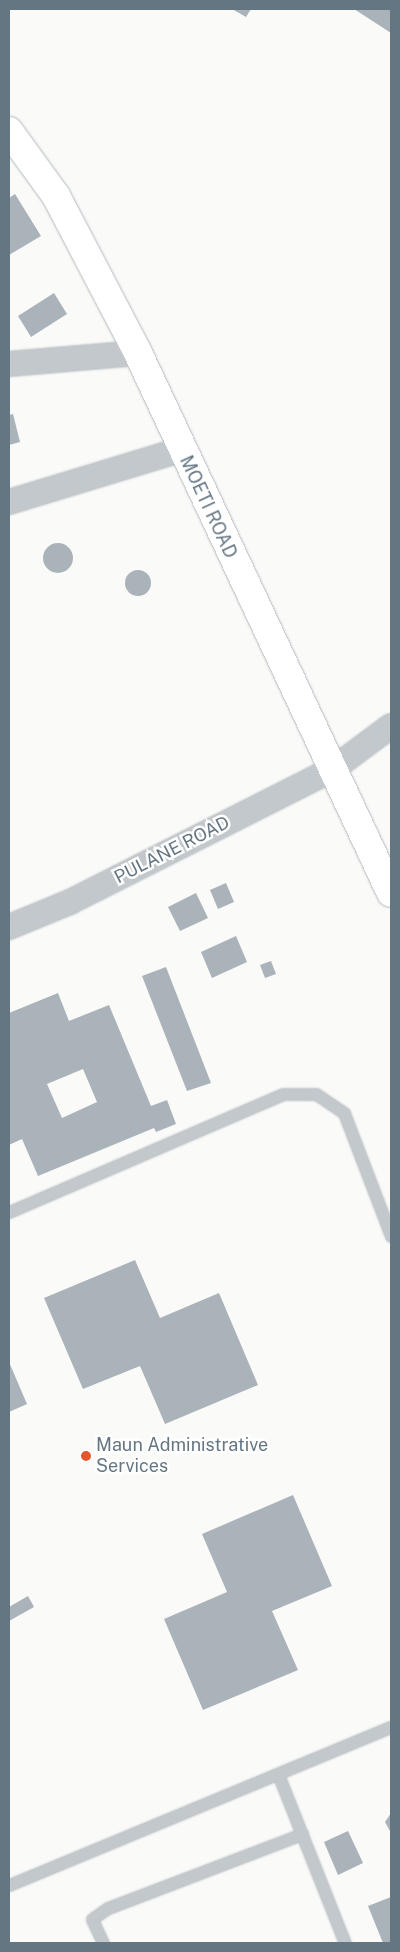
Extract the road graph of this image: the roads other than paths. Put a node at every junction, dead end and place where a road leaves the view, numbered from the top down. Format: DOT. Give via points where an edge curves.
graph roads {
  1 [pos="9,131"];
  2 [pos="138,352"];
  3 [pos="9,364"];
  4 [pos="180,450"];
  5 [pos="9,502"];
  6 [pos="391,726"];
  7 [pos="332,769"];
  8 [pos="391,893"];
  9 [pos="9,927"];
  10 [pos="9,1212"];
  11 [pos="391,1236"];
  12 [pos="391,1727"];
  13 [pos="278,1774"];
  14 [pos="302,1834"];
  15 [pos="9,1885"];
  16 [pos="103,1943"];
  17 [pos="345,1943"];
  1 -- 2 [label="street, MOETI ROAD" via="56,196"];
  2 -- 3 [label="street"];
  2 -- 4 [label="street, MOETI ROAD"];
  4 -- 5 [label="street"];
  4 -- 7 [label="street, MOETI ROAD"];
  6 -- 7 [label="street, PULANE ROAD"];
  7 -- 8 [label="street, MOETI ROAD"];
  7 -- 9 [label="street, PULANE ROAD" via="70,902"];
  10 -- 11 [label="lane" via="283,1094 316,1094 344,1113"];
  12 -- 13 [label="lane"];
  13 -- 14 [label="lane"];
  13 -- 15 [label="lane"];
  14 -- 16 [label="lane" via="108,1908 92,1919"];
  14 -- 17 [label="lane"];
}
